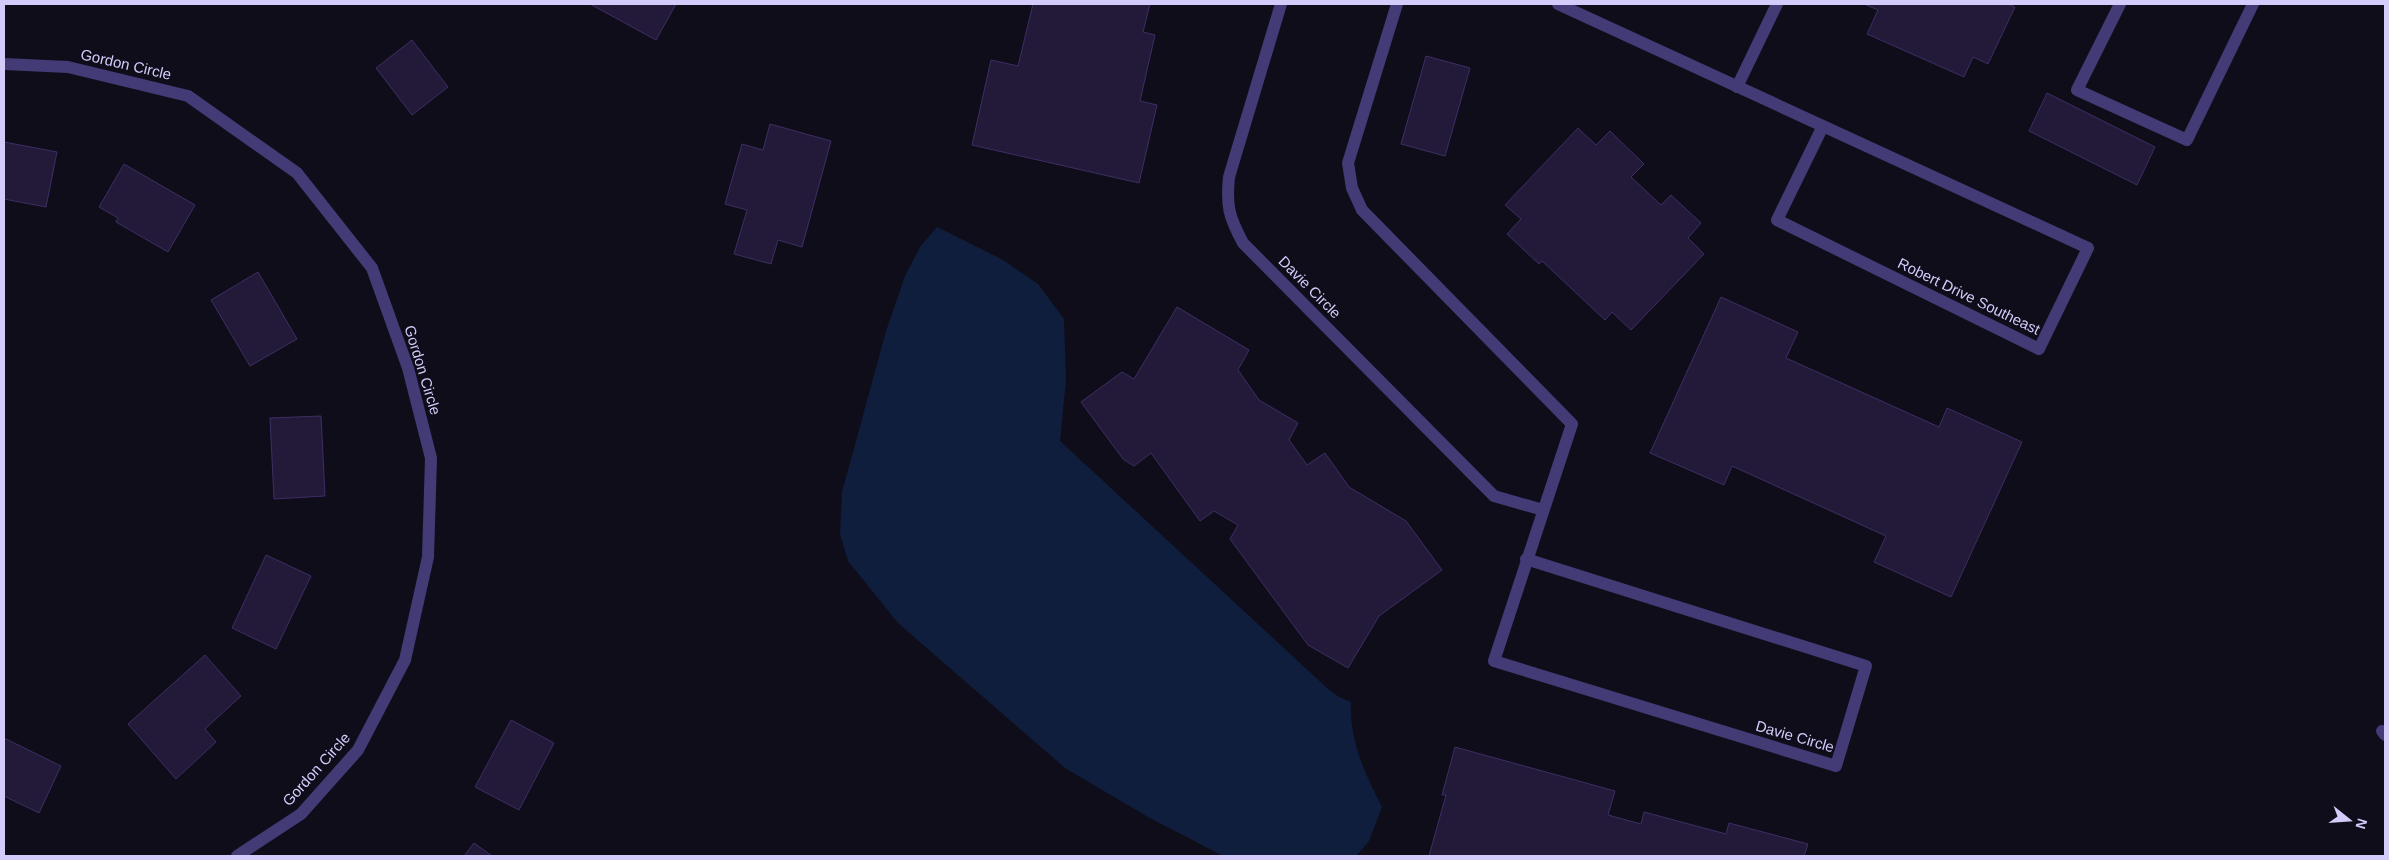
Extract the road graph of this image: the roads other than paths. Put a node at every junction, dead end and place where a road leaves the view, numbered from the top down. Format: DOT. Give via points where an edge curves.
graph roads {
  1 [pos="1281,4"];
  2 [pos="1396,4"];
  3 [pos="1558,4"];
  4 [pos="1777,4"];
  5 [pos="2120,4"];
  6 [pos="2253,4"];
  7 [pos="4,64"];
  8 [pos="1737,87"];
  9 [pos="1823,126"];
  10 [pos="1543,510"];
  11 [pos="1526,559"];
  12 [pos="237,856"];
  1 -- 10 [label="street, Davie Circle" via="1229,177 1226,201 1231,220 1243,243 1494,496"];
  2 -- 10 [label="street, Davie Circle" via="1348,163 1352,188 1362,210 1572,424"];
  3 -- 8 [label="street, Robert Drive Southeast"];
  4 -- 8 [label="street"];
  5 -- 6 [label="street" via="2077,90 2187,140"];
  7 -- 12 [label="street, Gordon Circle" via="68,67 188,96 297,173 372,268 408,368 431,458 428,557 405,660 358,750 301,814"];
  8 -- 9 [label="street, Robert Drive Southeast"];
  9 -- 9 [label="street, Robert Drive Southeast" via="2088,248 2039,349 1778,220"];
  10 -- 11 [label="street, Davie Circle"];
  11 -- 11 [label="street, Davie Circle" via="1494,661 1836,766 1866,666"];
}
